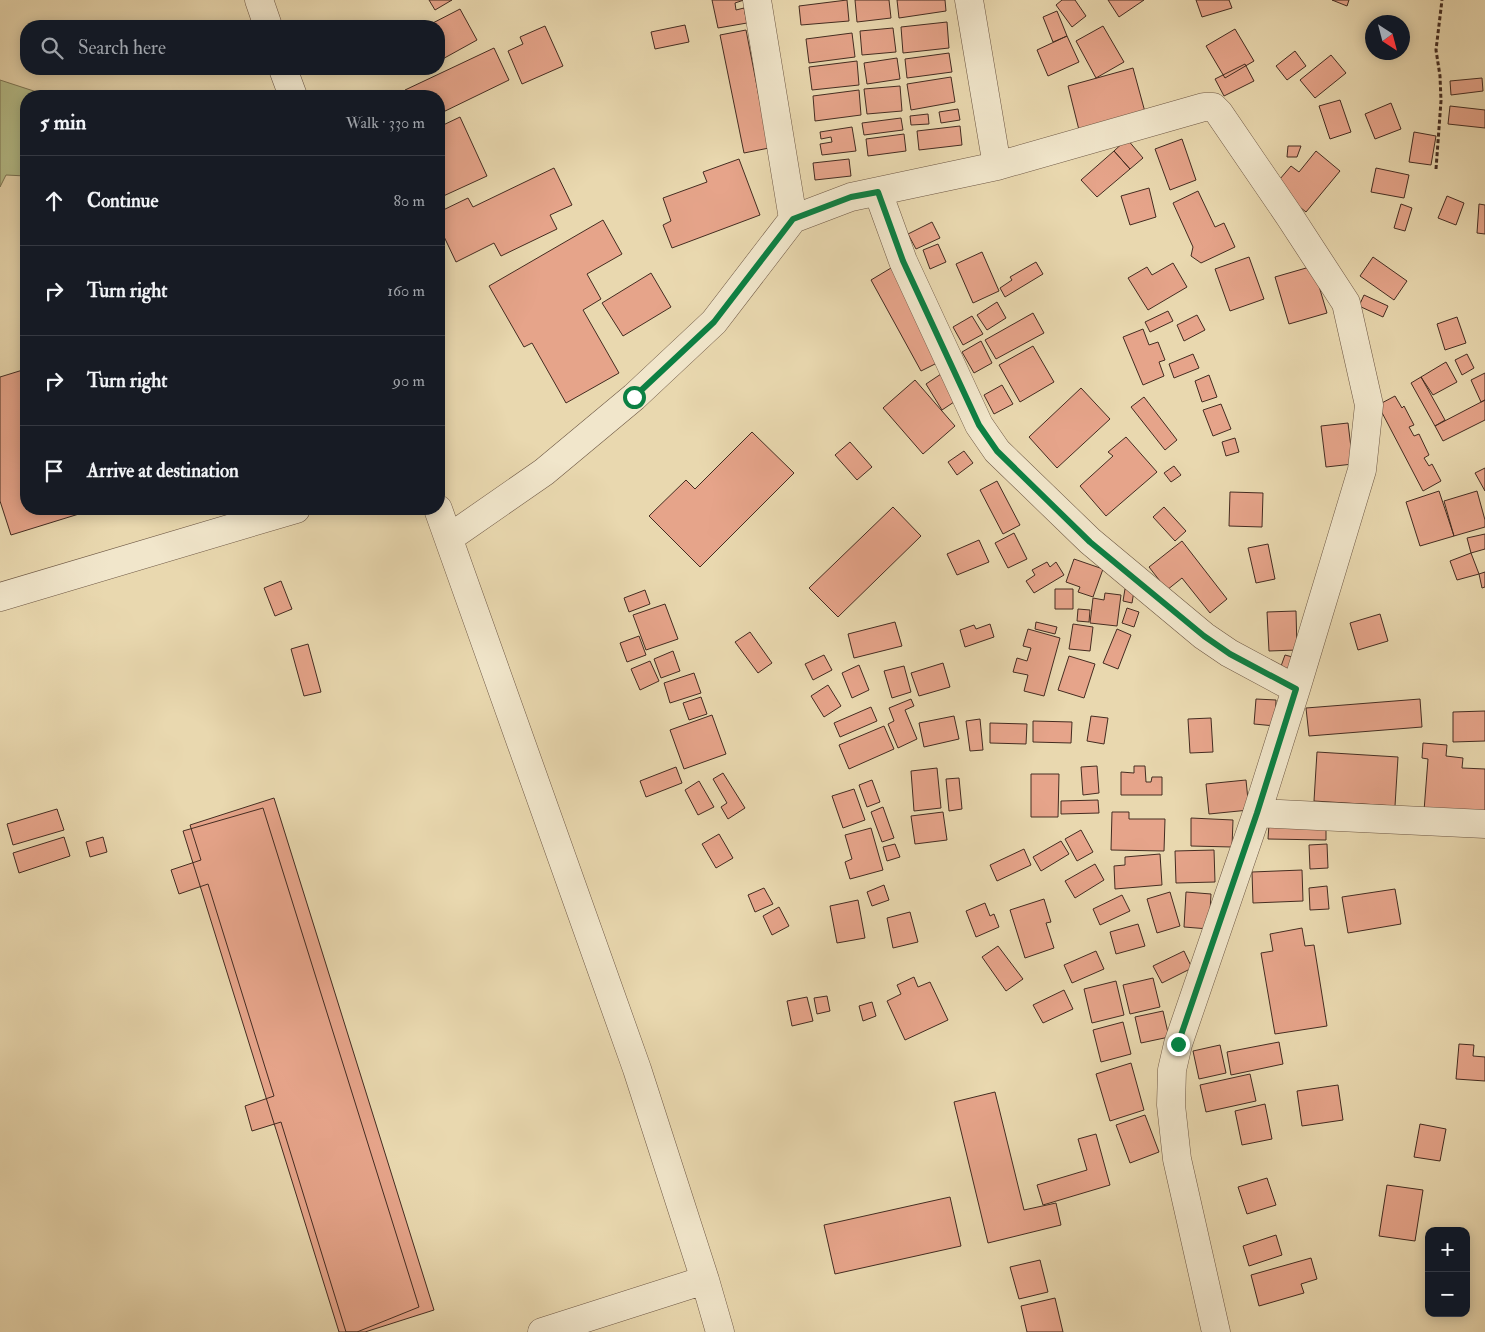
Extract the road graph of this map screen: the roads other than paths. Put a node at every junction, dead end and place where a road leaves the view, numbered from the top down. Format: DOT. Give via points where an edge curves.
graph roads {
  1 [pos="259,0"];
  2 [pos="757,0"];
  3 [pos="969,0"];
  4 [pos="266,20"];
  5 [pos="285,75"];
  6 [pos="291,90"];
  7 [pos="997,166"];
  8 [pos="878,192"];
  9 [pos="793,219"];
  10 [pos="276,515"];
  11 [pos="440,515"];
  12 [pos="449,538"];
  13 [pos="0,597"];
  14 [pos="1296,689"];
  15 [pos="1257,813"];
  16 [pos="1485,824"];
  17 [pos="705,1280"];
  18 [pos="542,1332"];
  19 [pos="720,1332"];
  20 [pos="1216,1332"];
  1 -- 4 [label="street"];
  2 -- 9 [label="street"];
  3 -- 7 [label="street"];
  5 -- 6 [label="street"];
  7 -- 8 [label="street"];
  7 -- 14 [label="street" via="1204,106 1213,107 1346,303 1369,405 1362,470"];
  8 -- 9 [label="street" via="851,197"];
  8 -- 14 [label="street" via="903,261 979,425 997,451 1090,542 1204,636 1230,654"];
  9 -- 12 [label="street" via="714,322 634,397 544,472"];
  10 -- 13 [label="street"];
  11 -- 12 [label="street"];
  12 -- 17 [label="street" via="637,1069"];
  14 -- 15 [label="street"];
  15 -- 16 [label="street"];
  15 -- 20 [label="street" via="1172,1070 1171,1105 1177,1159"];
  17 -- 18 [label="street"];
  17 -- 19 [label="street"];
}
